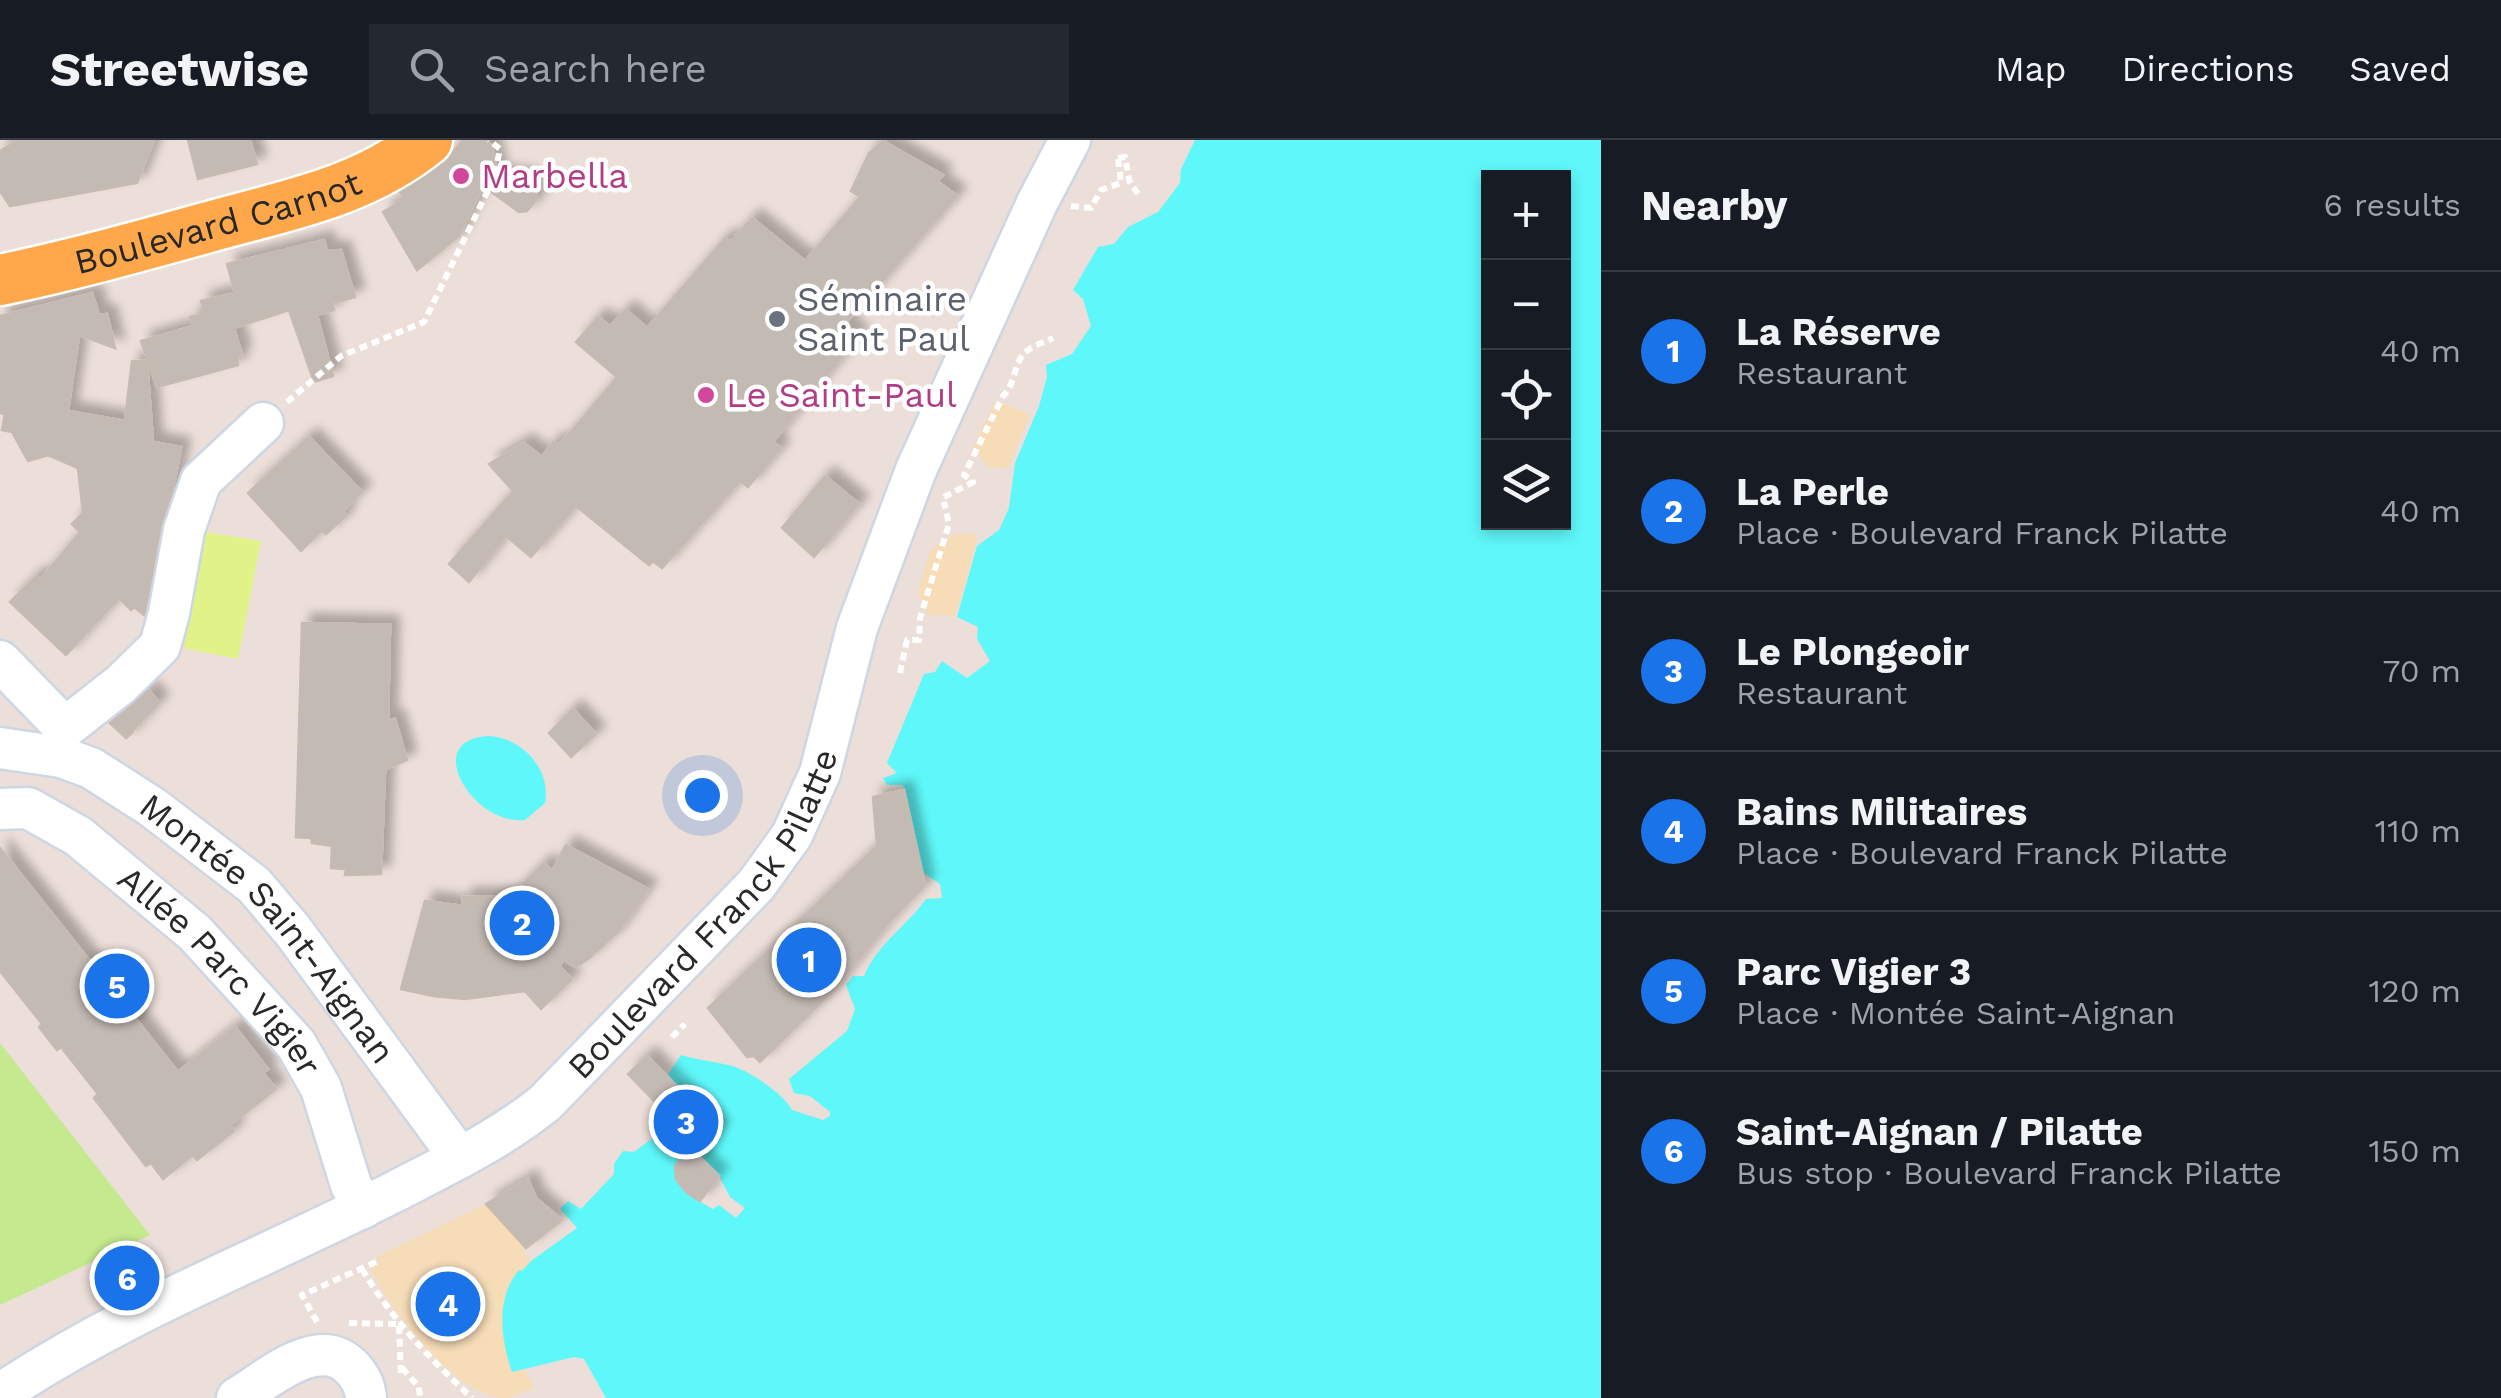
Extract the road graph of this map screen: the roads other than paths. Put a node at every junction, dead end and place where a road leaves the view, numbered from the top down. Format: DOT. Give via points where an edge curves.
graph roads {
  1 [pos="426,140"];
  2 [pos="1070,140"];
  3 [pos="0,280"];
  4 [pos="263,423"];
  5 [pos="7,678"];
  6 [pos="62,742"];
  7 [pos="0,748"];
  8 [pos="0,809"];
  9 [pos="460,1158"];
  10 [pos="362,1208"];
  11 [pos="0,1394"];
  12 [pos="384,1394"];
  13 [pos="236,1398"];
  1 -- 3 [label="main road, Boulevard Carnot" via="350,186"];
  2 -- 9 [label="street, Boulevard Franck Pilatte" via="916,470 857,628 820,774 792,835 756,885 545,1103"];
  4 -- 6 [label="street" via="201,480 160,646"];
  5 -- 6 [label="street"];
  6 -- 7 [label="street"];
  6 -- 9 [label="street, Montée Saint-Aignan" via="254,885"];
  8 -- 10 [label="street, Allée Parc Vigier" via="28,808 78,836 196,933 296,1044 321,1088"];
  9 -- 10 [label="street, Boulevard Franck Pilatte"];
  10 -- 11 [label="street, Boulevard Franck Pilatte" via="129,1317"];
  12 -- 13 [label="street" via="329,1354 300,1360"];
}
